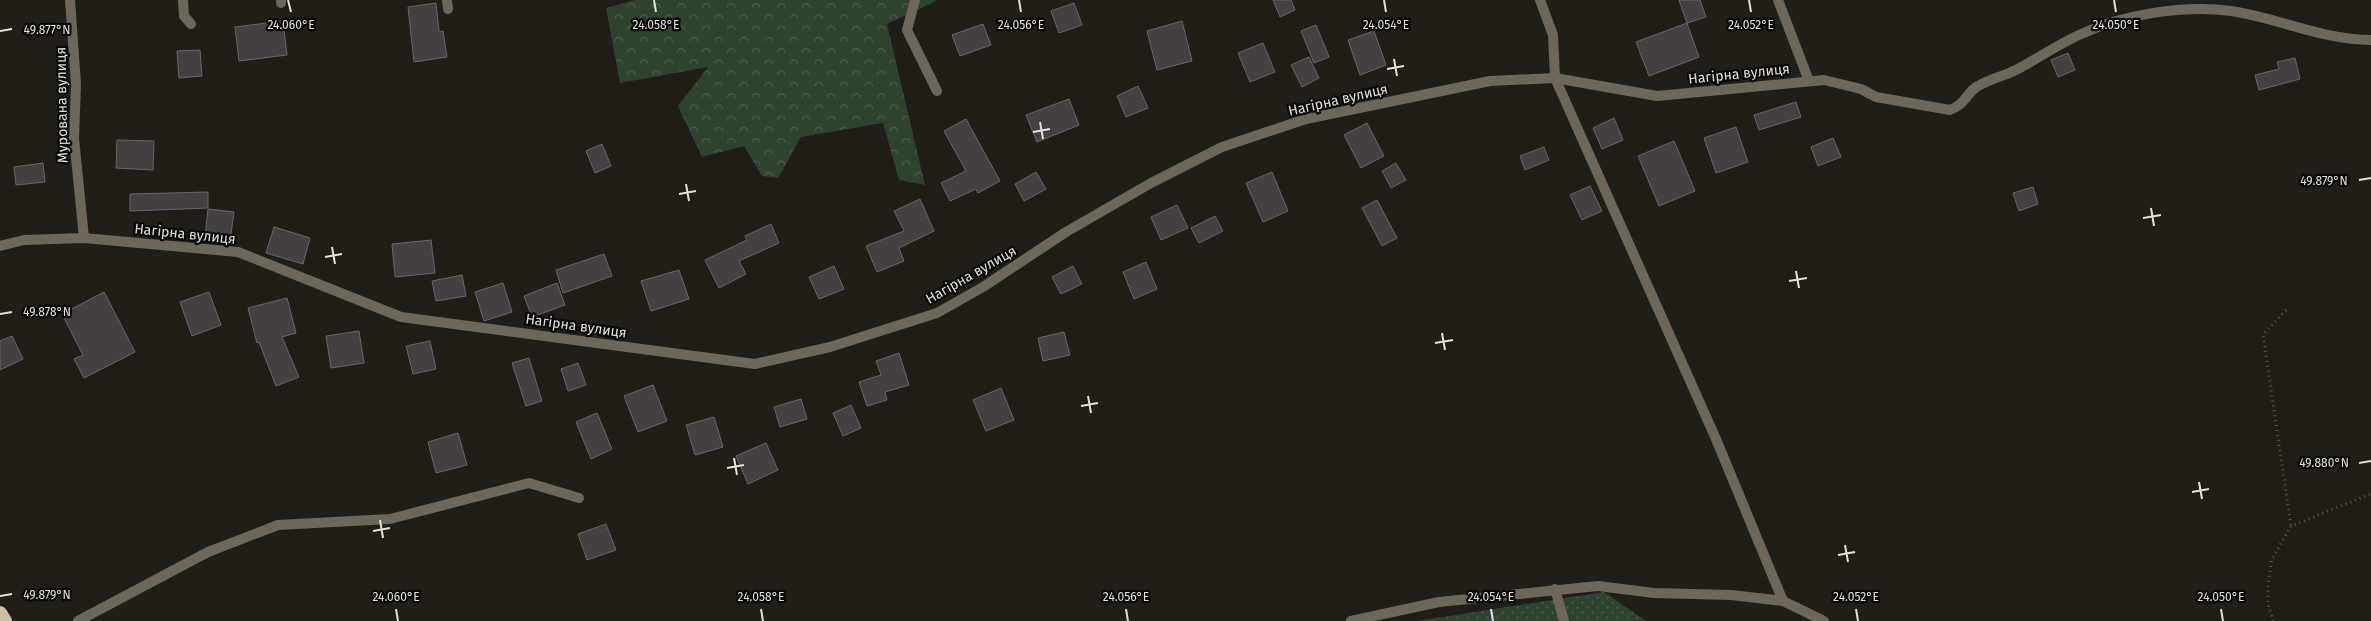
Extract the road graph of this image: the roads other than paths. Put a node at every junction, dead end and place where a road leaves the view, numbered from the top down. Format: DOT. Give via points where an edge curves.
graph roads {
  1 [pos="70,0"];
  2 [pos="183,0"];
  3 [pos="915,0"];
  4 [pos="1540,0"];
  5 [pos="1778,0"];
  6 [pos="191,24"];
  7 [pos="2371,40"];
  8 [pos="1555,78"];
  9 [pos="1809,81"];
  10 [pos="937,91"];
  11 [pos="84,238"];
  12 [pos="0,246"];
  13 [pos="579,498"];
  14 [pos="1556,589"];
  15 [pos="1783,601"];
  16 [pos="0,613"];
  17 [pos="1362,619"];
  18 [pos="5,621"];
  19 [pos="78,621"];
  20 [pos="1351,621"];
  21 [pos="1564,621"];
  22 [pos="1824,621"];
  1 -- 11 [label="street, Мурована вулиця" via="76,84 74,138"];
  2 -- 6 [label="street" via="184,16"];
  3 -- 10 [label="street" via="907,30"];
  4 -- 8 [label="street" via="1554,36"];
  5 -- 9 [label="street"];
  7 -- 9 [label="street, Нагірна вулиця" via="2316,34 2230,11 2179,10 2110,23 2079,35 2014,71 1976,87 1962,105 1950,110 1876,98 1861,90 1824,80"];
  8 -- 9 [label="street, Нагірна вулиця" via="1657,96"];
  8 -- 11 [label="street, Нагірна вулиця" via="1480,83 1306,119 1222,147 1066,232 937,313 830,347 755,364 401,317 238,252"];
  8 -- 15 [label="street" via="1716,439"];
  11 -- 12 [label="street, Нагірна вулиця" via="24,240"];
  13 -- 19 [label="street" via="529,483 390,519 278,525 208,552"];
  14 -- 15 [label="street" via="1598,586"];
  14 -- 17 [label="street" via="1439,602"];
  14 -- 21 [label="street"];
  15 -- 22 [label="street"];
  16 -- 18 [label="highway"];
  17 -- 20 [label="street"];
}
